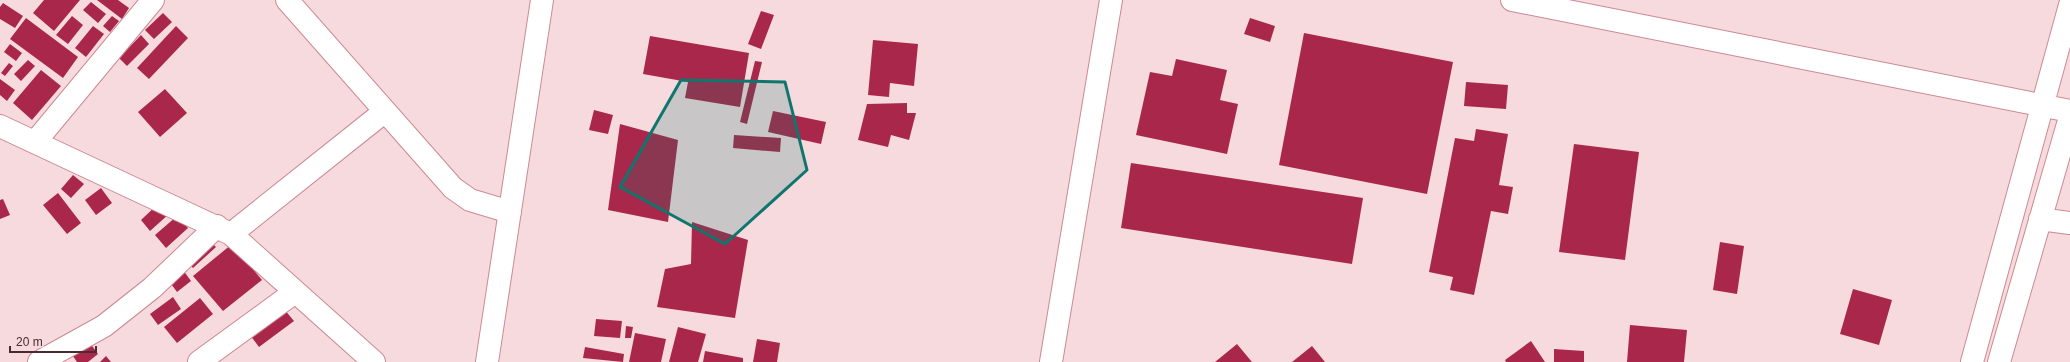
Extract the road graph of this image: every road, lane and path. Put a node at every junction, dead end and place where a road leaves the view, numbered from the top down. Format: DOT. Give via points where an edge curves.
graph roads {
  1 [pos="153,0"];
  2 [pos="287,0"];
  3 [pos="542,0"];
  4 [pos="1110,0"];
  5 [pos="1512,0"];
  6 [pos="2070,5"];
  7 [pos="2041,105"];
  8 [pos="2070,111"];
  9 [pos="384,112"];
  10 [pos="2070,117"];
  11 [pos="0,126"];
  12 [pos="35,142"];
  13 [pos="510,212"];
  14 [pos="2040,219"];
  15 [pos="2070,223"];
  16 [pos="224,230"];
  17 [pos="295,292"];
  18 [pos="39,362"];
  19 [pos="199,362"];
  20 [pos="374,362"];
  21 [pos="487,362"];
  22 [pos="1052,362"];
  23 [pos="1972,362"];
  24 [pos="1999,362"];
  1 -- 12 [label="street"];
  2 -- 9 [label="street"];
  3 -- 13 [label="street"];
  4 -- 22 [label="street"];
  5 -- 7 [label="street"];
  6 -- 7 [label="street"];
  7 -- 8 [label="street"];
  7 -- 23 [label="street"];
  9 -- 13 [label="street" via="452,188 470,200"];
  9 -- 16 [label="street"];
  10 -- 14 [label="street"];
  11 -- 12 [label="street"];
  12 -- 16 [label="street"];
  13 -- 21 [label="street"];
  14 -- 15 [label="street"];
  14 -- 24 [label="street"];
  16 -- 17 [label="street"];
  16 -- 18 [label="street" via="104,326"];
  17 -- 19 [label="street"];
  17 -- 20 [label="street"];
}
